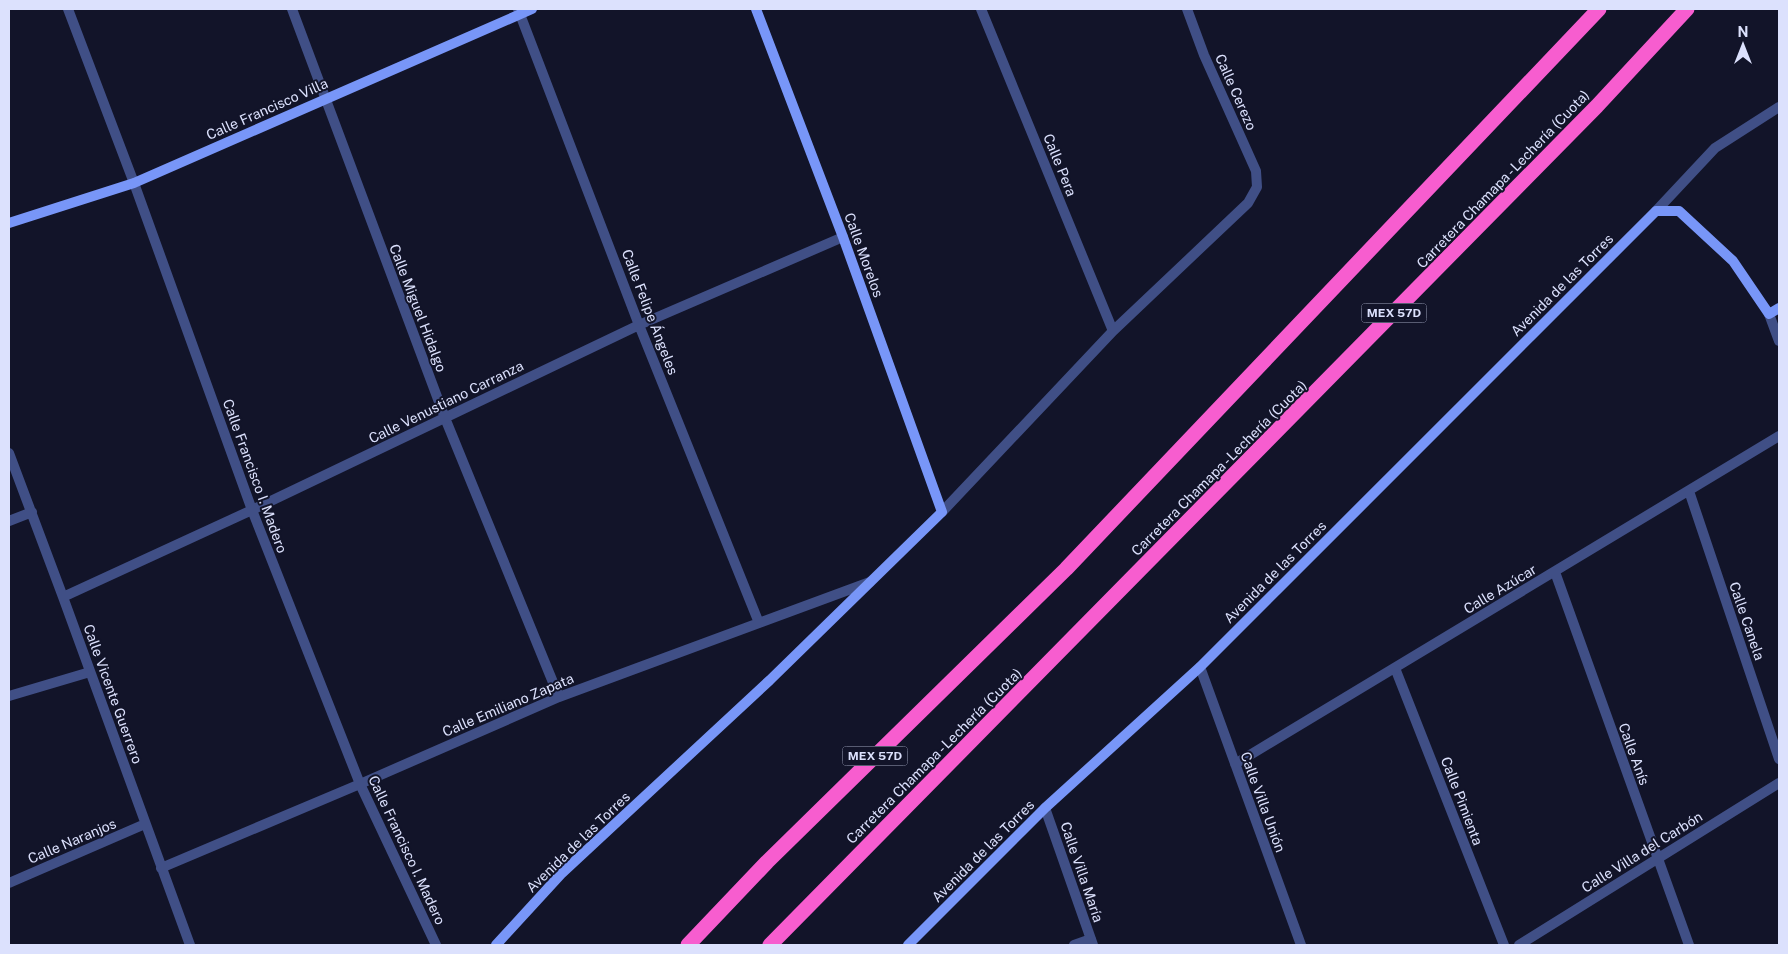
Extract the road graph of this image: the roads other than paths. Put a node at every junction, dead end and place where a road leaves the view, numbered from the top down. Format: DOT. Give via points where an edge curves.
graph roads {
  1 [pos="68,9"];
  2 [pos="292,9"];
  3 [pos="532,9"];
  4 [pos="756,9"];
  5 [pos="981,9"];
  6 [pos="1187,9"];
  7 [pos="1599,9"];
  8 [pos="1686,9"];
  9 [pos="519,11"];
  10 [pos="325,99"];
  11 [pos="1779,107"];
  12 [pos="134,183"];
  13 [pos="1656,211"];
  14 [pos="9,223"];
  15 [pos="843,236"];
  16 [pos="1779,308"];
  17 [pos="1769,314"];
  18 [pos="640,325"];
  19 [pos="1113,332"];
  20 [pos="1779,341"];
  21 [pos="445,418"];
  22 [pos="1779,436"];
  23 [pos="9,453"];
  24 [pos="1689,491"];
  25 [pos="252,510"];
  26 [pos="32,512"];
  27 [pos="942,512"];
  28 [pos="9,521"];
  29 [pos="1555,572"];
  30 [pos="871,582"];
  31 [pos="63,597"];
  32 [pos="759,623"];
  33 [pos="1200,667"];
  34 [pos="1395,668"];
  35 [pos="90,672"];
  36 [pos="9,696"];
  37 [pos="559,697"];
  38 [pos="1779,759"];
  39 [pos="1235,764"];
  40 [pos="1779,783"];
  41 [pos="360,784"];
  42 [pos="1045,808"];
  43 [pos="145,824"];
  44 [pos="1657,859"];
  45 [pos="161,868"];
  46 [pos="9,883"];
  47 [pos="1092,942"];
  48 [pos="190,945"];
  49 [pos="436,945"];
  50 [pos="496,945"];
  51 [pos="688,945"];
  52 [pos="770,945"];
  53 [pos="908,945"];
  54 [pos="1074,945"];
  55 [pos="1301,945"];
  56 [pos="1504,945"];
  57 [pos="1519,945"];
  58 [pos="1689,945"];
  1 -- 12 [label="street, Calle Francisco I. Madero"];
  2 -- 10 [label="street, Calle Miguel Hidalgo"];
  3 -- 9 [label="street, Calle Francisco Villa"];
  4 -- 15 [label="street, Calle Morelos"];
  5 -- 19 [label="street, Calle Pera"];
  6 -- 19 [label="street, Calle Cerezo" via="1256,171 1257,187 1248,202"];
  7 -- 51 [label="highway, MEX 57D" via="1066,569 767,862"];
  8 -- 52 [label="highway, Carretera Chamapa - Lechería (Cuota) / MEX 57D" via="1597,106"];
  9 -- 10 [label="street, Calle Francisco Villa"];
  9 -- 18 [label="street, Calle Felipe Ángeles"];
  10 -- 12 [label="street, Calle Francisco Villa"];
  10 -- 21 [label="street, Calle Miguel Hidalgo"];
  11 -- 13 [label="street" via="1715,148"];
  12 -- 14 [label="street, Calle Francisco Villa"];
  12 -- 25 [label="street, Calle Francisco I. Madero"];
  13 -- 17 [label="street" via="1679,211 1733,261"];
  13 -- 33 [label="street, Avenida de las Torres"];
  15 -- 18 [label="street, Calle Venustiano Carranza"];
  15 -- 27 [label="street, Calle Morelos"];
  16 -- 17 [label="street"];
  17 -- 20 [label="street"];
  18 -- 21 [label="street, Calle Venustiano Carranza"];
  18 -- 32 [label="street, Calle Felipe Ángeles"];
  19 -- 27 [label="street"];
  21 -- 25 [label="street, Calle Venustiano Carranza"];
  21 -- 37 [label="street, Calle Miguel Hidalgo"];
  22 -- 24 [label="street, Calle Azúcar"];
  23 -- 26 [label="street, Calle Vicente Guerrero"];
  24 -- 29 [label="street, Calle Azúcar"];
  24 -- 38 [label="street, Calle Canela"];
  25 -- 31 [label="street, Calle Venustiano Carranza"];
  25 -- 41 [label="street, Calle Francisco I. Madero"];
  26 -- 28 [label="street"];
  26 -- 31 [label="street, Calle Vicente Guerrero"];
  27 -- 30 [label="street, Avenida de las Torres"];
  29 -- 34 [label="street, Calle Azúcar"];
  29 -- 44 [label="street, Calle Anís"];
  30 -- 32 [label="street, Calle Emiliano Zapata"];
  30 -- 50 [label="street, Avenida de las Torres" via="561,874"];
  31 -- 35 [label="street, Calle Vicente Guerrero"];
  32 -- 37 [label="street, Calle Emiliano Zapata"];
  33 -- 39 [label="street, Calle Villa Unión"];
  33 -- 42 [label="street, Avenida de las Torres"];
  34 -- 39 [label="street, Calle Azúcar"];
  34 -- 56 [label="street, Calle Pimienta"];
  35 -- 36 [label="street"];
  35 -- 43 [label="street, Calle Vicente Guerrero"];
  37 -- 41 [label="street, Calle Emiliano Zapata"];
  39 -- 55 [label="street, Calle Villa Unión"];
  40 -- 44 [label="street, Calle Villa del Carbón"];
  41 -- 45 [label="street, Calle Emiliano Zapata"];
  41 -- 49 [label="street, Calle Francisco I. Madero"];
  42 -- 47 [label="street, Calle Villa María"];
  42 -- 53 [label="street, Avenida de las Torres"];
  43 -- 45 [label="street, Calle Vicente Guerrero"];
  43 -- 46 [label="street, Calle Naranjos"];
  44 -- 57 [label="street, Calle Villa del Carbón"];
  44 -- 58 [label="street, Calle Anís"];
  45 -- 48 [label="street, Calle Vicente Guerrero"];
  47 -- 54 [label="street"];
}
